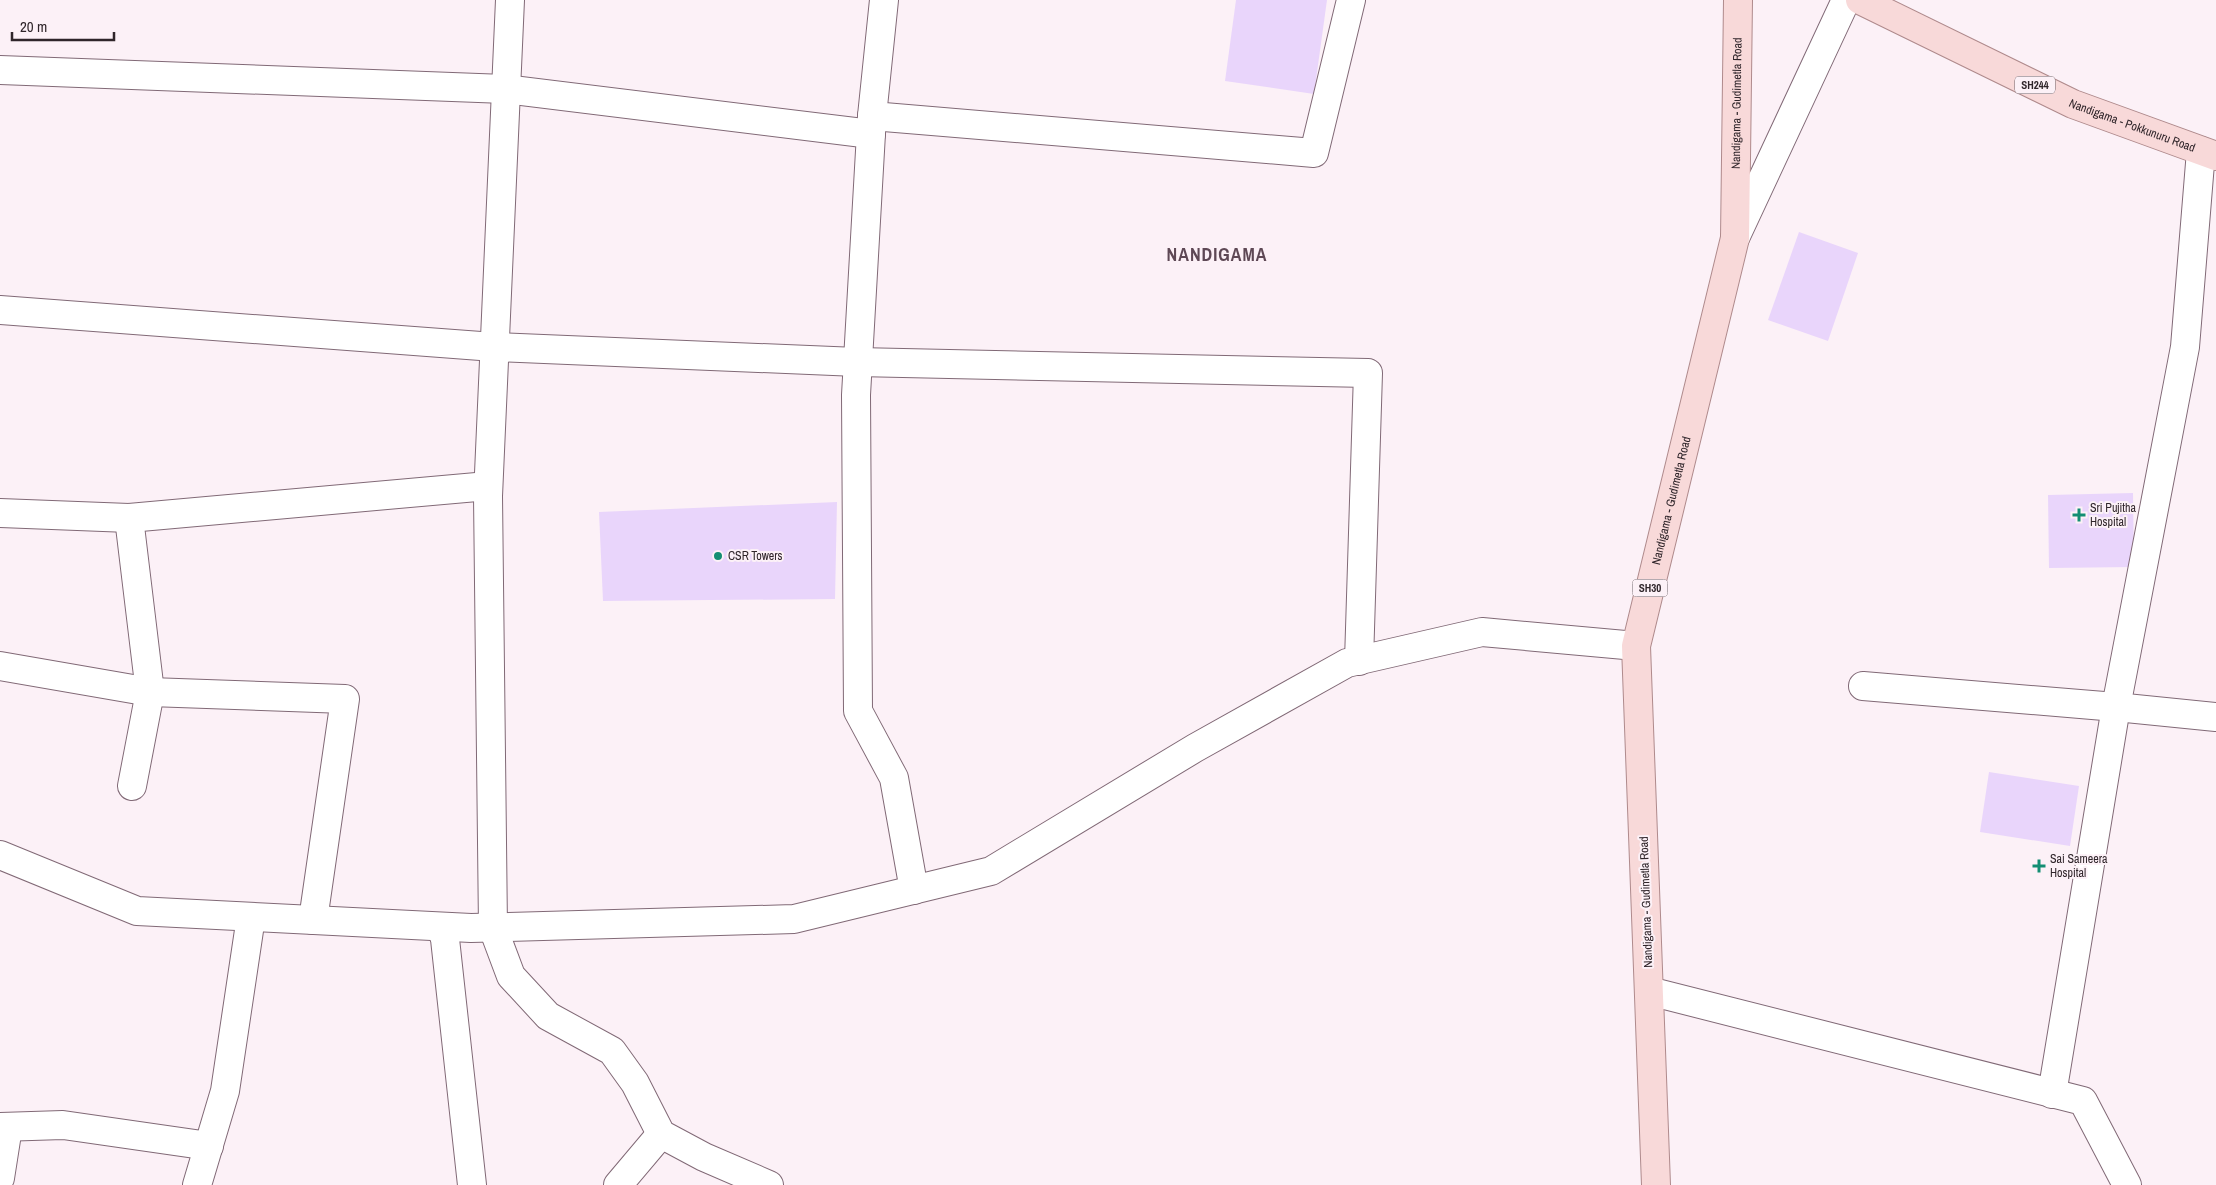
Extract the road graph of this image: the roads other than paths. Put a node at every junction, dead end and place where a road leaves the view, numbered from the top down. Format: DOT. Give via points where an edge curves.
graph roads {
  1 [pos="510,0"];
  2 [pos="884,0"];
  3 [pos="1351,0"];
  4 [pos="1738,0"];
  5 [pos="1846,0"];
  6 [pos="1860,0"];
  7 [pos="0,70"];
  8 [pos="505,89"];
  9 [pos="871,125"];
  10 [pos="2208,154"];
  11 [pos="1735,238"];
  12 [pos="0,310"];
  13 [pos="494,347"];
  14 [pos="857,362"];
  15 [pos="488,486"];
  16 [pos="0,513"];
  17 [pos="129,518"];
  18 [pos="1636,646"];
  19 [pos="1359,661"];
  20 [pos="0,666"];
  21 [pos="1863,686"];
  22 [pos="150,692"];
  23 [pos="2116,706"];
  24 [pos="2216,717"];
  25 [pos="132,786"];
  26 [pos="0,855"];
  27 [pos="914,890"];
  28 [pos="251,917"];
  29 [pos="312,920"];
  30 [pos="441,927"];
  31 [pos="493,928"];
  32 [pos="1649,991"];
  33 [pos="2052,1094"];
  34 [pos="4,1127"];
  35 [pos="660,1134"];
  36 [pos="209,1146"];
  37 [pos="0,1178"];
  38 [pos="197,1185"];
  39 [pos="472,1185"];
  40 [pos="618,1185"];
  41 [pos="769,1185"];
  42 [pos="1656,1185"];
  43 [pos="2127,1185"];
  1 -- 8 [label="street"];
  2 -- 9 [label="street"];
  3 -- 9 [label="street" via="1314,153"];
  4 -- 11 [label="main road, Nandigama - Gudimetla Road / SH30"];
  5 -- 11 [label="street"];
  6 -- 10 [label="main road, Nandigama - Pokkunuru Road / SH244" via="2073,104"];
  7 -- 8 [label="street"];
  8 -- 9 [label="street"];
  8 -- 13 [label="street"];
  9 -- 14 [label="street"];
  10 -- 23 [label="street" via="2184,346"];
  11 -- 18 [label="main road, Nandigama - Gudimetla Road / SH30"];
  12 -- 13 [label="street"];
  13 -- 14 [label="street"];
  13 -- 15 [label="street"];
  14 -- 19 [label="street" via="1368,373"];
  14 -- 27 [label="street" via="858,711 894,778"];
  15 -- 17 [label="street"];
  15 -- 31 [label="street"];
  16 -- 17 [label="street"];
  17 -- 22 [label="street"];
  18 -- 19 [label="street" via="1482,632"];
  18 -- 32 [label="main road, Nandigama - Gudimetla Road / SH30"];
  19 -- 27 [label="street" via="1347,663 1195,748 991,871"];
  20 -- 22 [label="street"];
  21 -- 23 [label="street"];
  22 -- 25 [label="street"];
  22 -- 29 [label="street" via="345,699"];
  23 -- 24 [label="street"];
  23 -- 33 [label="street"];
  26 -- 28 [label="street" via="137,911"];
  27 -- 31 [label="street" via="794,919"];
  28 -- 29 [label="street"];
  28 -- 36 [label="street" via="226,1091"];
  29 -- 30 [label="street"];
  30 -- 31 [label="street"];
  30 -- 39 [label="street" via="445,939"];
  31 -- 35 [label="street" via="510,976 548,1016 612,1051 635,1083"];
  32 -- 33 [label="street"];
  32 -- 42 [label="main road, Nandigama - Gudimetla Road / SH30"];
  33 -- 43 [label="street" via="2082,1101"];
  34 -- 36 [label="street" via="63,1125"];
  34 -- 37 [label="street"];
  35 -- 40 [label="street"];
  35 -- 41 [label="street"];
  36 -- 38 [label="street"];
}
